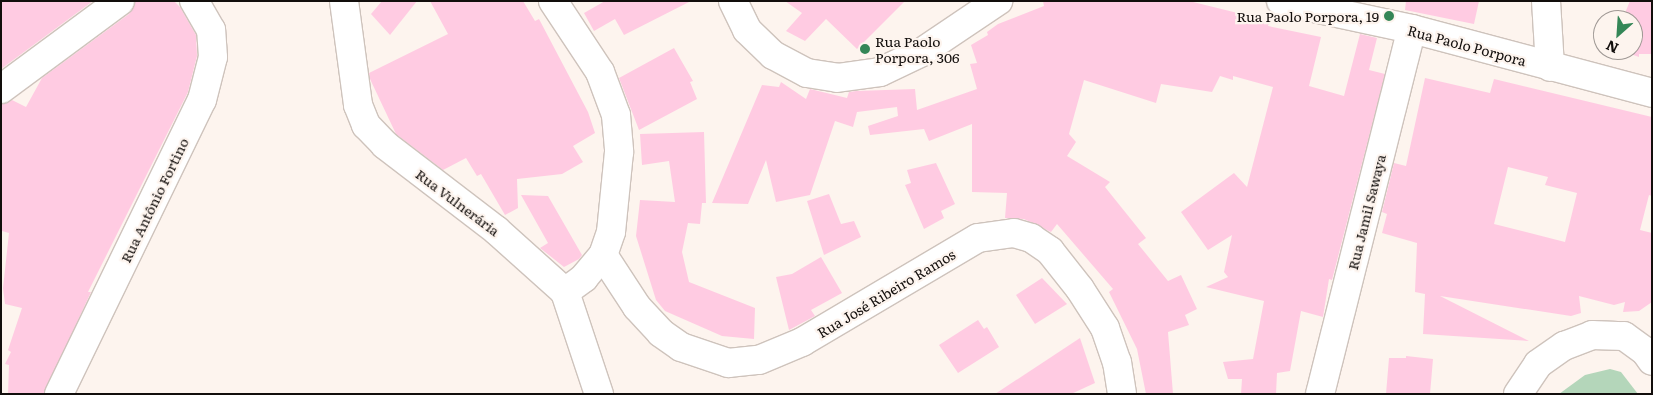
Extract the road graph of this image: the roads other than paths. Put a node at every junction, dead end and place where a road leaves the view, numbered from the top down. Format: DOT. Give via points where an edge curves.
graph roads {
  1 [pos="120,1"];
  2 [pos="194,1"];
  3 [pos="344,1"];
  4 [pos="553,1"];
  5 [pos="733,1"];
  6 [pos="998,1"];
  7 [pos="1281,1"];
  8 [pos="1546,1"];
  9 [pos="1412,29"];
  10 [pos="1550,67"];
  11 [pos="1,90"];
  12 [pos="1652,93"];
  13 [pos="603,255"];
  14 [pos="565,292"];
  15 [pos="1648,356"];
  16 [pos="59,394"];
  17 [pos="599,394"];
  18 [pos="1122,394"];
  19 [pos="1320,394"];
  20 [pos="1518,394"];
  1 -- 11 [label="street"];
  2 -- 16 [label="street, Rua Antônio Fortino" via="211,30 213,57 202,100"];
  3 -- 14 [label="street, Rua Vulnerária" via="358,105 366,125 385,146 496,230"];
  4 -- 13 [label="street" via="600,72 616,115 619,152 616,194"];
  5 -- 6 [label="street" via="747,30 773,55 807,73 837,78 880,72 922,52"];
  7 -- 9 [label="street, Rua Paolo Porpora"];
  8 -- 10 [label="street"];
  9 -- 10 [label="street, Rua Paolo Porpora"];
  9 -- 19 [label="street, Rua Jamil Sawaya"];
  10 -- 12 [label="street, Rua Paolo Porpora"];
  13 -- 14 [label="street" via="584,278"];
  13 -- 18 [label="street, Rua José Ribeiro Ramos" via="637,307 661,333 681,347 728,363 759,360 802,342 978,238 1014,233 1031,238 1050,251 1080,289 1105,328 1117,362"];
  14 -- 17 [label="street, Rua Vulnerária"];
  15 -- 20 [label="street" via="1624,336 1592,335 1564,346 1538,364"];
}
